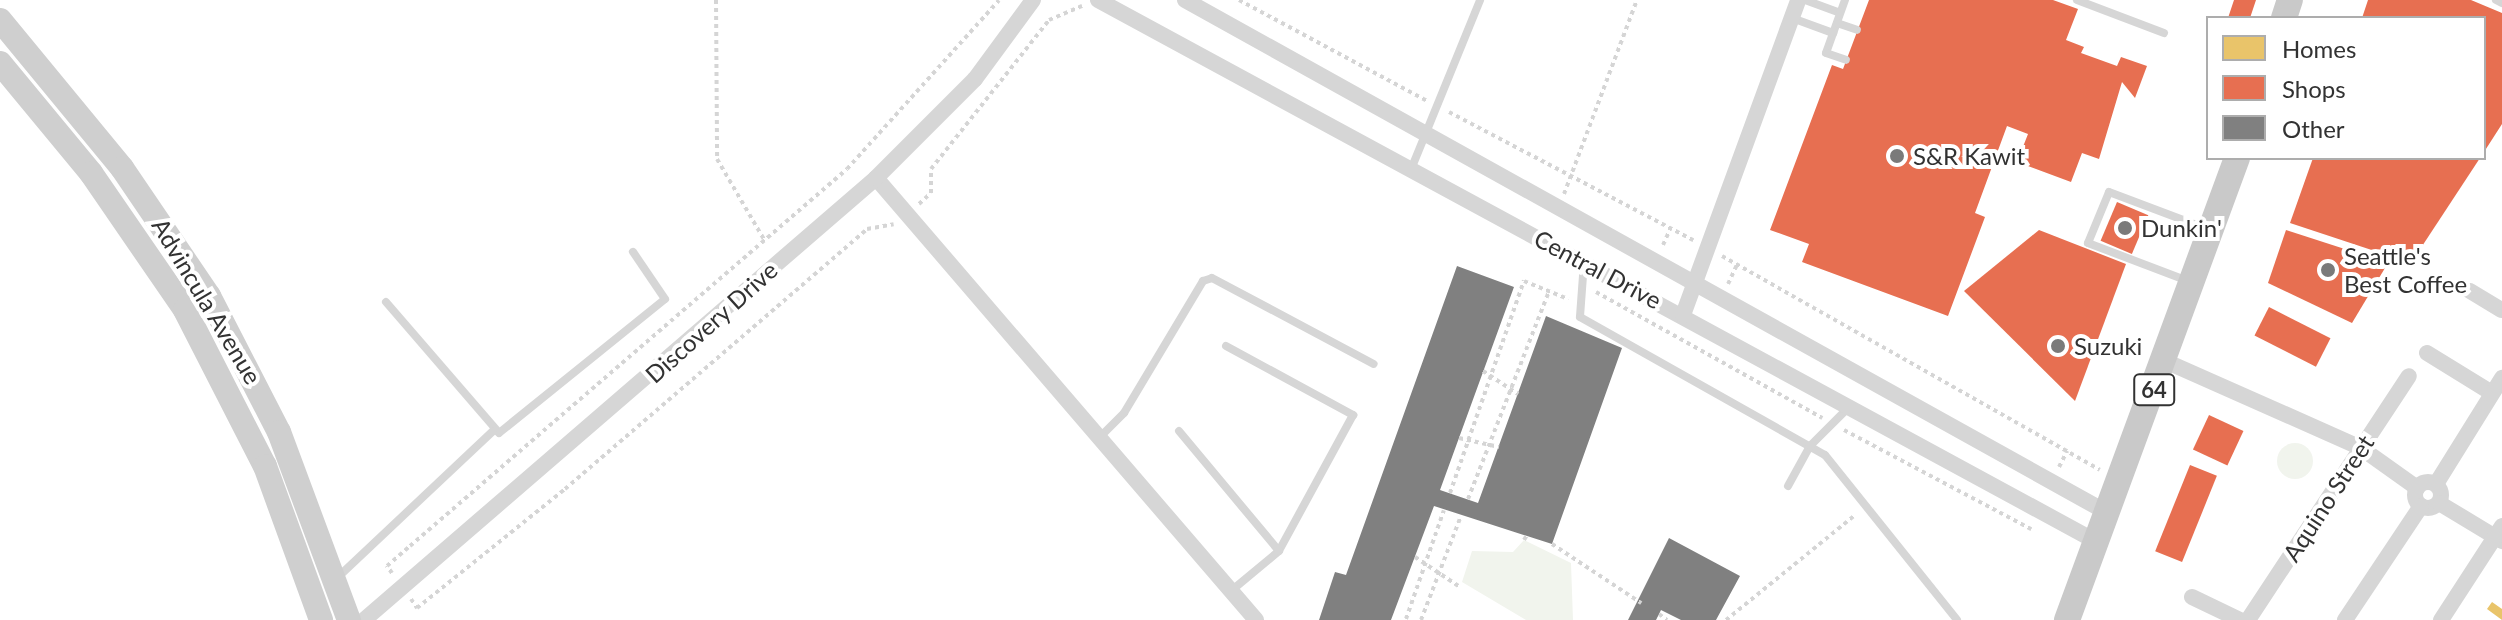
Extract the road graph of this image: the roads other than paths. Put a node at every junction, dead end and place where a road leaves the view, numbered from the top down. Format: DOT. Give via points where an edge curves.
graph roads {
  1 [pos="1033,0"];
  2 [pos="1098,0"];
  3 [pos="1185,0"];
  4 [pos="1480,0"];
  5 [pos="1798,0"];
  6 [pos="1805,0"];
  7 [pos="1845,0"];
  8 [pos="2077,0"];
  9 [pos="2496,0"];
  10 [pos="2502,3"];
  11 [pos="1792,18"];
  12 [pos="1838,18"];
  13 [pos="0,20"];
  14 [pos="1857,30"];
  15 [pos="1833,33"];
  16 [pos="2164,33"];
  17 [pos="1846,60"];
  18 [pos="0,63"];
  19 [pos="1428,134"];
  20 [pos="2236,160"];
  21 [pos="1412,167"];
  22 [pos="876,178"];
  23 [pos="2211,231"];
  24 [pos="633,252"];
  25 [pos="1584,261"];
  26 [pos="1696,283"];
  27 [pos="2192,283"];
  28 [pos="2470,291"];
  29 [pos="386,302"];
  30 [pos="2502,310"];
  31 [pos="1683,315"];
  32 [pos="1226,346"];
  33 [pos="2427,353"];
  34 [pos="2165,361"];
  35 [pos="1374,364"];
  36 [pos="2409,376"];
  37 [pos="2502,378"];
  38 [pos="2492,393"];
  39 [pos="1849,406"];
  40 [pos="493,431"];
  41 [pos="1179,431"];
  42 [pos="1100,437"];
  43 [pos="1810,446"];
  44 [pos="2361,448"];
  45 [pos="2436,484"];
  46 [pos="1788,486"];
  47 [pos="2417,488"];
  48 [pos="2439,503"];
  49 [pos="2421,506"];
  50 [pos="2108,513"];
  51 [pos="2500,534"];
  52 [pos="2097,542"];
  53 [pos="1279,551"];
  54 [pos="336,579"];
  55 [pos="1231,591"];
  56 [pos="2192,597"];
  57 [pos="321,620"];
  58 [pos="349,620"];
  59 [pos="364,620"];
  60 [pos="1256,620"];
  61 [pos="1957,620"];
  62 [pos="2067,620"];
  63 [pos="2240,620"];
  64 [pos="2248,620"];
  65 [pos="2345,620"];
  66 [pos="2441,620"];
  1 -- 22 [label="street, Discovery Drive" via="975,79"];
  2 -- 21 [label="street, Central Drive"];
  3 -- 19 [label="street, Central Drive"];
  4 -- 19 [label="lane"];
  5 -- 11 [label="street"];
  6 -- 12 [label="lane"];
  7 -- 12 [label="lane"];
  8 -- 16 [label="lane"];
  9 -- 10 [label="lane"];
  11 -- 15 [label="lane"];
  11 -- 26 [label="street"];
  12 -- 14 [label="lane"];
  12 -- 15 [label="lane"];
  13 -- 54 [label="main road, Advincula Avenue" via="122,168 209,296 279,432"];
  15 -- 17 [label="lane" via="1826,53"];
  18 -- 57 [label="main road, Advincula Avenue" via="91,173 185,310 265,466"];
  19 -- 21 [label="lane"];
  19 -- 26 [label="street, Central Drive"];
  20 -- 23 [label="main road, 64"];
  21 -- 25 [label="street, Central Drive"];
  22 -- 42 [label="street"];
  22 -- 59 [label="street, Discovery Drive"];
  23 -- 27 [label="main road, 64"];
  23 -- 27 [label="lane" via="2109,192 2088,243"];
  24 -- 40 [label="lane" via="665,289 665,299 508,431"];
  25 -- 31 [label="street, Central Drive"];
  25 -- 43 [label="lane" via="1580,317"];
  26 -- 31 [label="street"];
  26 -- 50 [label="street, Central Drive"];
  27 -- 34 [label="main road, 64"];
  28 -- 30 [label="street"];
  29 -- 40 [label="lane"];
  31 -- 39 [label="street, Central Drive"];
  32 -- 53 [label="lane" via="1353,415"];
  33 -- 38 [label="street"];
  34 -- 44 [label="street"];
  34 -- 50 [label="main road, 64"];
  35 -- 42 [label="lane" via="1212,278 1203,281 1124,413"];
  36 -- 44 [label="street, Aquino Street"];
  37 -- 38 [label="street"];
  38 -- 45 [label="street"];
  39 -- 43 [label="lane"];
  39 -- 52 [label="street, Central Drive"];
  40 -- 54 [label="lane"];
  41 -- 53 [label="lane"];
  42 -- 55 [label="street"];
  43 -- 46 [label="lane"];
  43 -- 61 [label="lane" via="1866,506"];
  44 -- 47 [label="street"];
  44 -- 64 [label="street, Aquino Street"];
  45 -- 47 [label="street"];
  45 -- 48 [label="street"];
  47 -- 49 [label="street"];
  48 -- 49 [label="street"];
  48 -- 51 [label="street"];
  49 -- 65 [label="street"];
  50 -- 52 [label="main road, 64"];
  51 -- 66 [label="street"];
  52 -- 62 [label="main road, 64"];
  53 -- 55 [label="lane"];
  54 -- 58 [label="main road, Advincula Avenue"];
  55 -- 60 [label="street"];
  56 -- 63 [label="street"];
}
